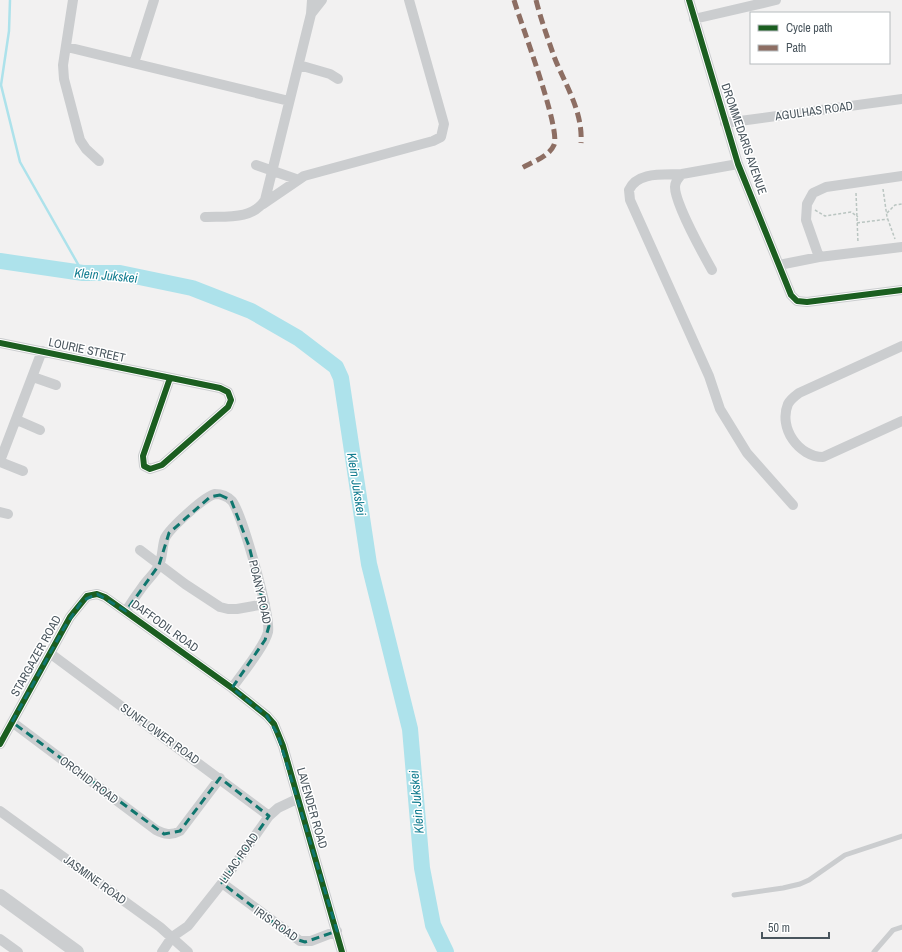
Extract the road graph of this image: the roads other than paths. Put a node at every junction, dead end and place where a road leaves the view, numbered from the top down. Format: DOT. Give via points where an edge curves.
graph roads {
  1 [pos="72,0"];
  2 [pos="154,0"];
  3 [pos="312,0"];
  4 [pos="322,0"];
  5 [pos="409,0"];
  6 [pos="689,0"];
  7 [pos="776,0"];
  8 [pos="311,14"];
  9 [pos="694,19"];
  10 [pos="66,47"];
  11 [pos="134,62"];
  12 [pos="299,65"];
  13 [pos="338,79"];
  14 [pos="902,99"];
  15 [pos="289,101"];
  16 [pos="725,122"];
  17 [pos="99,161"];
  18 [pos="738,164"];
  19 [pos="256,166"];
  20 [pos="273,170"];
  21 [pos="682,174"];
  22 [pos="902,176"];
  23 [pos="296,179"];
  24 [pos="263,204"];
  25 [pos="205,217"];
  26 [pos="899,247"];
  27 [pos="819,257"];
  28 [pos="779,265"];
  29 [pos="712,270"];
  30 [pos="902,290"];
  31 [pos="0,343"];
  32 [pos="902,346"];
  33 [pos="42,351"];
  34 [pos="33,377"];
  35 [pos="170,378"];
  36 [pos="56,385"];
  37 [pos="17,420"];
  38 [pos="902,420"];
  39 [pos="40,430"];
  40 [pos="3,442"];
  41 [pos="0,462"];
  42 [pos="23,471"];
  43 [pos="793,505"];
  44 [pos="140,550"];
  45 [pos="159,565"];
  46 [pos="82,601"];
  47 [pos="265,604"];
  48 [pos="126,612"];
  49 [pos="50,654"];
  50 [pos="232,688"];
  51 [pos="12,722"];
  52 [pos="0,744"];
  53 [pos="220,778"];
  54 [pos="297,799"];
  55 [pos="0,811"];
  56 [pos="269,816"];
  57 [pos="902,836"];
  58 [pos="222,883"];
  59 [pos="734,895"];
  60 [pos="0,896"];
  61 [pos="188,926"];
  62 [pos="902,927"];
  63 [pos="337,931"];
  64 [pos="172,937"];
  65 [pos="0,939"];
  66 [pos="184,951"];
  67 [pos="18,952"];
  68 [pos="77,952"];
  69 [pos="162,952"];
  70 [pos="342,952"];
  71 [pos="874,952"];
  1 -- 10 [label="street"];
  2 -- 11 [label="street"];
  3 -- 8 [label="street"];
  4 -- 8 [label="street"];
  5 -- 23 [label="street" via="444,124 443,133 433,141"];
  6 -- 9 [label="street, DROMMEDARIS AVENUE"];
  7 -- 9 [label="street"];
  8 -- 12 [label="street"];
  9 -- 16 [label="street, DROMMEDARIS AVENUE"];
  10 -- 11 [label="street"];
  10 -- 17 [label="street" via="63,72 80,140"];
  11 -- 15 [label="street"];
  12 -- 13 [label="street" via="330,74"];
  12 -- 15 [label="street"];
  14 -- 16 [label="street, AGULHAS ROAD"];
  15 -- 20 [label="street"];
  16 -- 18 [label="street, DROMMEDARIS AVENUE"];
  18 -- 21 [label="street"];
  18 -- 28 [label="street, DROMMEDARIS AVENUE"];
  19 -- 20 [label="street"];
  20 -- 23 [label="street"];
  20 -- 24 [label="street"];
  21 -- 29 [label="street" via="676,182 676,194"];
  21 -- 43 [label="street" via="654,175 637,180 629,190 630,200 709,376 720,409 747,453"];
  22 -- 27 [label="street" via="819,189 814,193 807,204 806,220"];
  23 -- 24 [label="street"];
  24 -- 25 [label="street" via="249,213"];
  26 -- 27 [label="street"];
  27 -- 28 [label="street"];
  28 -- 30 [label="street, DROMMEDARIS AVENUE" via="791,295 802,302"];
  31 -- 33 [label="street, LOURIE STREET"];
  32 -- 38 [label="street" via="799,393 788,405 786,420 788,433 793,440 806,453 817,457 823,457"];
  33 -- 34 [label="street"];
  33 -- 35 [label="street, LOURIE STREET"];
  34 -- 36 [label="street"];
  34 -- 37 [label="street"];
  35 -- 35 [label="street, LOURIE STREET" via="225,389 230,396 231,404 162,465 150,469 144,466 143,456"];
  37 -- 39 [label="street"];
  37 -- 40 [label="street"];
  40 -- 41 [label="street"];
  41 -- 42 [label="street"];
  44 -- 45 [label="street"];
  45 -- 47 [label="street" via="224,609 249,608"];
  45 -- 47 [label="street, POANY ROAD" via="169,533 210,497 220,495 231,500 237,513"];
  45 -- 48 [label="street"];
  46 -- 48 [label="street, DAFFODIL ROAD" via="97,594"];
  46 -- 49 [label="street, STARGAZER ROAD" via="70,617"];
  47 -- 50 [label="street, POANY ROAD" via="269,626 267,636"];
  48 -- 50 [label="street, DAFFODIL ROAD"];
  49 -- 51 [label="street, STARGAZER ROAD"];
  49 -- 53 [label="street, SUNFLOWER ROAD"];
  50 -- 54 [label="street, LAVENDER ROAD" via="274,724 283,746"];
  51 -- 52 [label="street, STARGAZER ROAD"];
  51 -- 53 [label="street, ORCHID ROAD" via="156,830 168,834 176,833 183,827"];
  53 -- 56 [label="street, SUNFLOWER ROAD"];
  54 -- 56 [label="street, LILAC ROAD" via="278,808"];
  54 -- 63 [label="street, LAVENDER ROAD"];
  55 -- 64 [label="street, JASMINE ROAD"];
  56 -- 58 [label="street, LILAC ROAD"];
  57 -- 59 [label="lane" via="845,855 800,884"];
  58 -- 61 [label="street, LILAC ROAD"];
  58 -- 63 [label="street, IRIS ROAD" via="300,941 311,941"];
  60 -- 68 [label="street"];
  61 -- 64 [label="street"];
  61 -- 66 [label="street"];
  62 -- 71 [label="lane" via="893,930"];
  63 -- 70 [label="street, LAVENDER ROAD"];
  64 -- 66 [label="street, JASMINE ROAD"];
  64 -- 69 [label="street"];
  65 -- 67 [label="street"];
}
